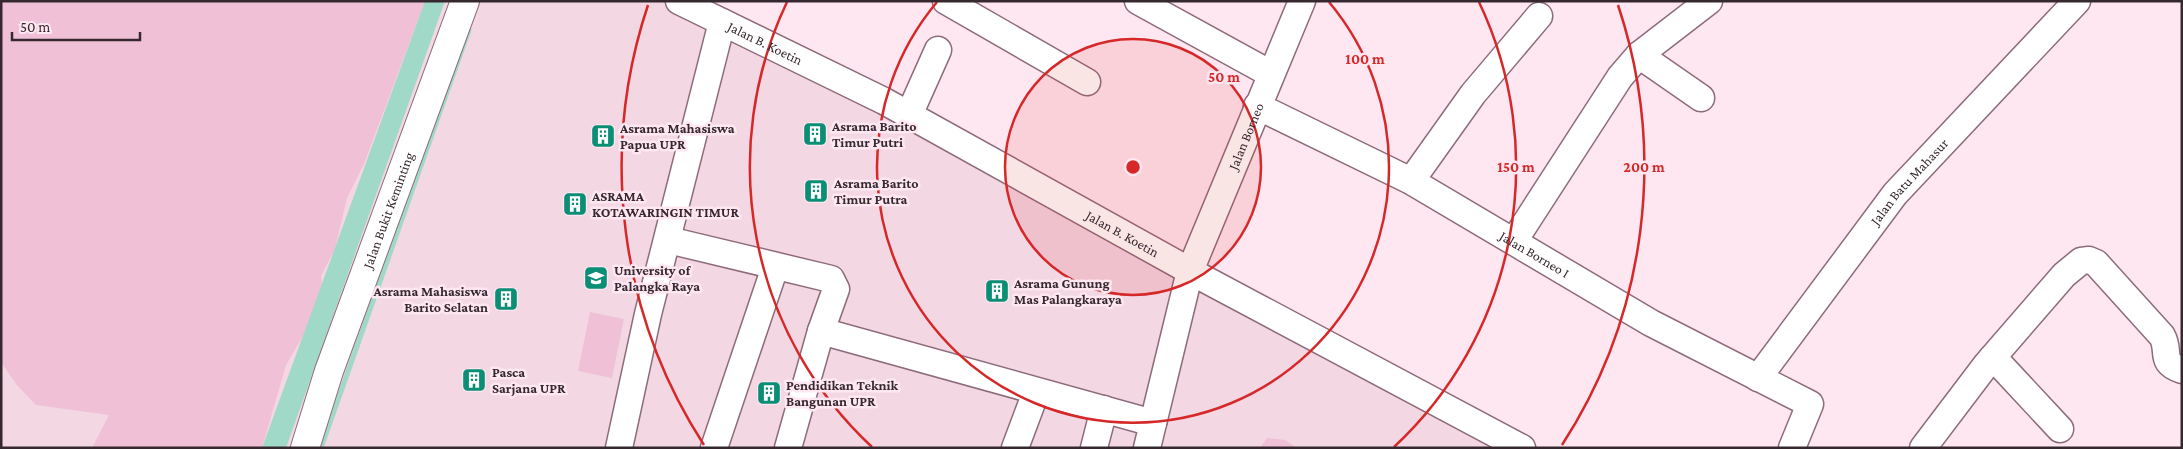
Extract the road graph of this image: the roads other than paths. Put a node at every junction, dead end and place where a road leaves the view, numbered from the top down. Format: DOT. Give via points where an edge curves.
graph roads {
  1 [pos="465,1"];
  2 [pos="679,1"];
  3 [pos="946,1"];
  4 [pos="1138,1"];
  5 [pos="1302,1"];
  6 [pos="1709,1"];
  7 [pos="2077,1"];
  8 [pos="1539,16"];
  9 [pos="722,22"];
  10 [pos="938,50"];
  11 [pos="1640,55"];
  12 [pos="1271,74"];
  13 [pos="1087,82"];
  14 [pos="1701,98"];
  15 [pos="1257,106"];
  16 [pos="909,115"];
  17 [pos="1411,181"];
  18 [pos="668,240"];
  19 [pos="1514,241"];
  20 [pos="775,267"];
  21 [pos="1190,271"];
  22 [pos="821,331"];
  23 [pos="1993,357"];
  24 [pos="2182,370"];
  25 [pos="1758,378"];
  26 [pos="1036,392"];
  27 [pos="1104,409"];
  28 [pos="2060,429"];
  29 [pos="1150,435"];
  30 [pos="305,448"];
  31 [pos="619,448"];
  32 [pos="714,448"];
  33 [pos="788,448"];
  34 [pos="1015,448"];
  35 [pos="1094,448"];
  36 [pos="1522,448"];
  37 [pos="1792,448"];
  38 [pos="1923,448"];
  1 -- 30 [label="main road, Jalan Bukit Keminting" via="329,371"];
  2 -- 9 [label="street, Jalan B. Koetin"];
  3 -- 13 [label="street"];
  4 -- 12 [label="street"];
  5 -- 12 [label="street, Jalan Borneo"];
  6 -- 11 [label="street"];
  7 -- 25 [label="street, Jalan Batu Mahasur" via="1895,194"];
  8 -- 17 [label="street" via="1473,94"];
  9 -- 16 [label="street, Jalan B. Koetin"];
  9 -- 18 [label="street, Jalan B. Koetin"];
  10 -- 16 [label="street"];
  11 -- 14 [label="street"];
  11 -- 19 [label="street" via="1620,77"];
  12 -- 15 [label="street, Jalan Borneo"];
  15 -- 17 [label="street, Jalan Borneo I"];
  15 -- 21 [label="street, Jalan Borneo"];
  16 -- 21 [label="street, Jalan B. Koetin"];
  17 -- 19 [label="street, Jalan Borneo I"];
  18 -- 20 [label="street"];
  18 -- 31 [label="street, Jalan B. Koetin"];
  19 -- 25 [label="street, Jalan Borneo I" via="1650,323"];
  20 -- 22 [label="street" via="831,279 835,284"];
  20 -- 32 [label="street"];
  21 -- 29 [label="street, Jalan Borneo"];
  21 -- 36 [label="street, Jalan B. Koetin"];
  22 -- 26 [label="street"];
  22 -- 33 [label="street"];
  23 -- 24 [label="street" via="2064,275 2074,265 2089,260 2096,263 2162,336 2169,363"];
  23 -- 28 [label="street"];
  23 -- 38 [label="street"];
  25 -- 37 [label="street, Jalan Borneo I" via="1810,404"];
  26 -- 27 [label="street"];
  26 -- 34 [label="street"];
  27 -- 29 [label="street"];
  27 -- 35 [label="street"];
}
